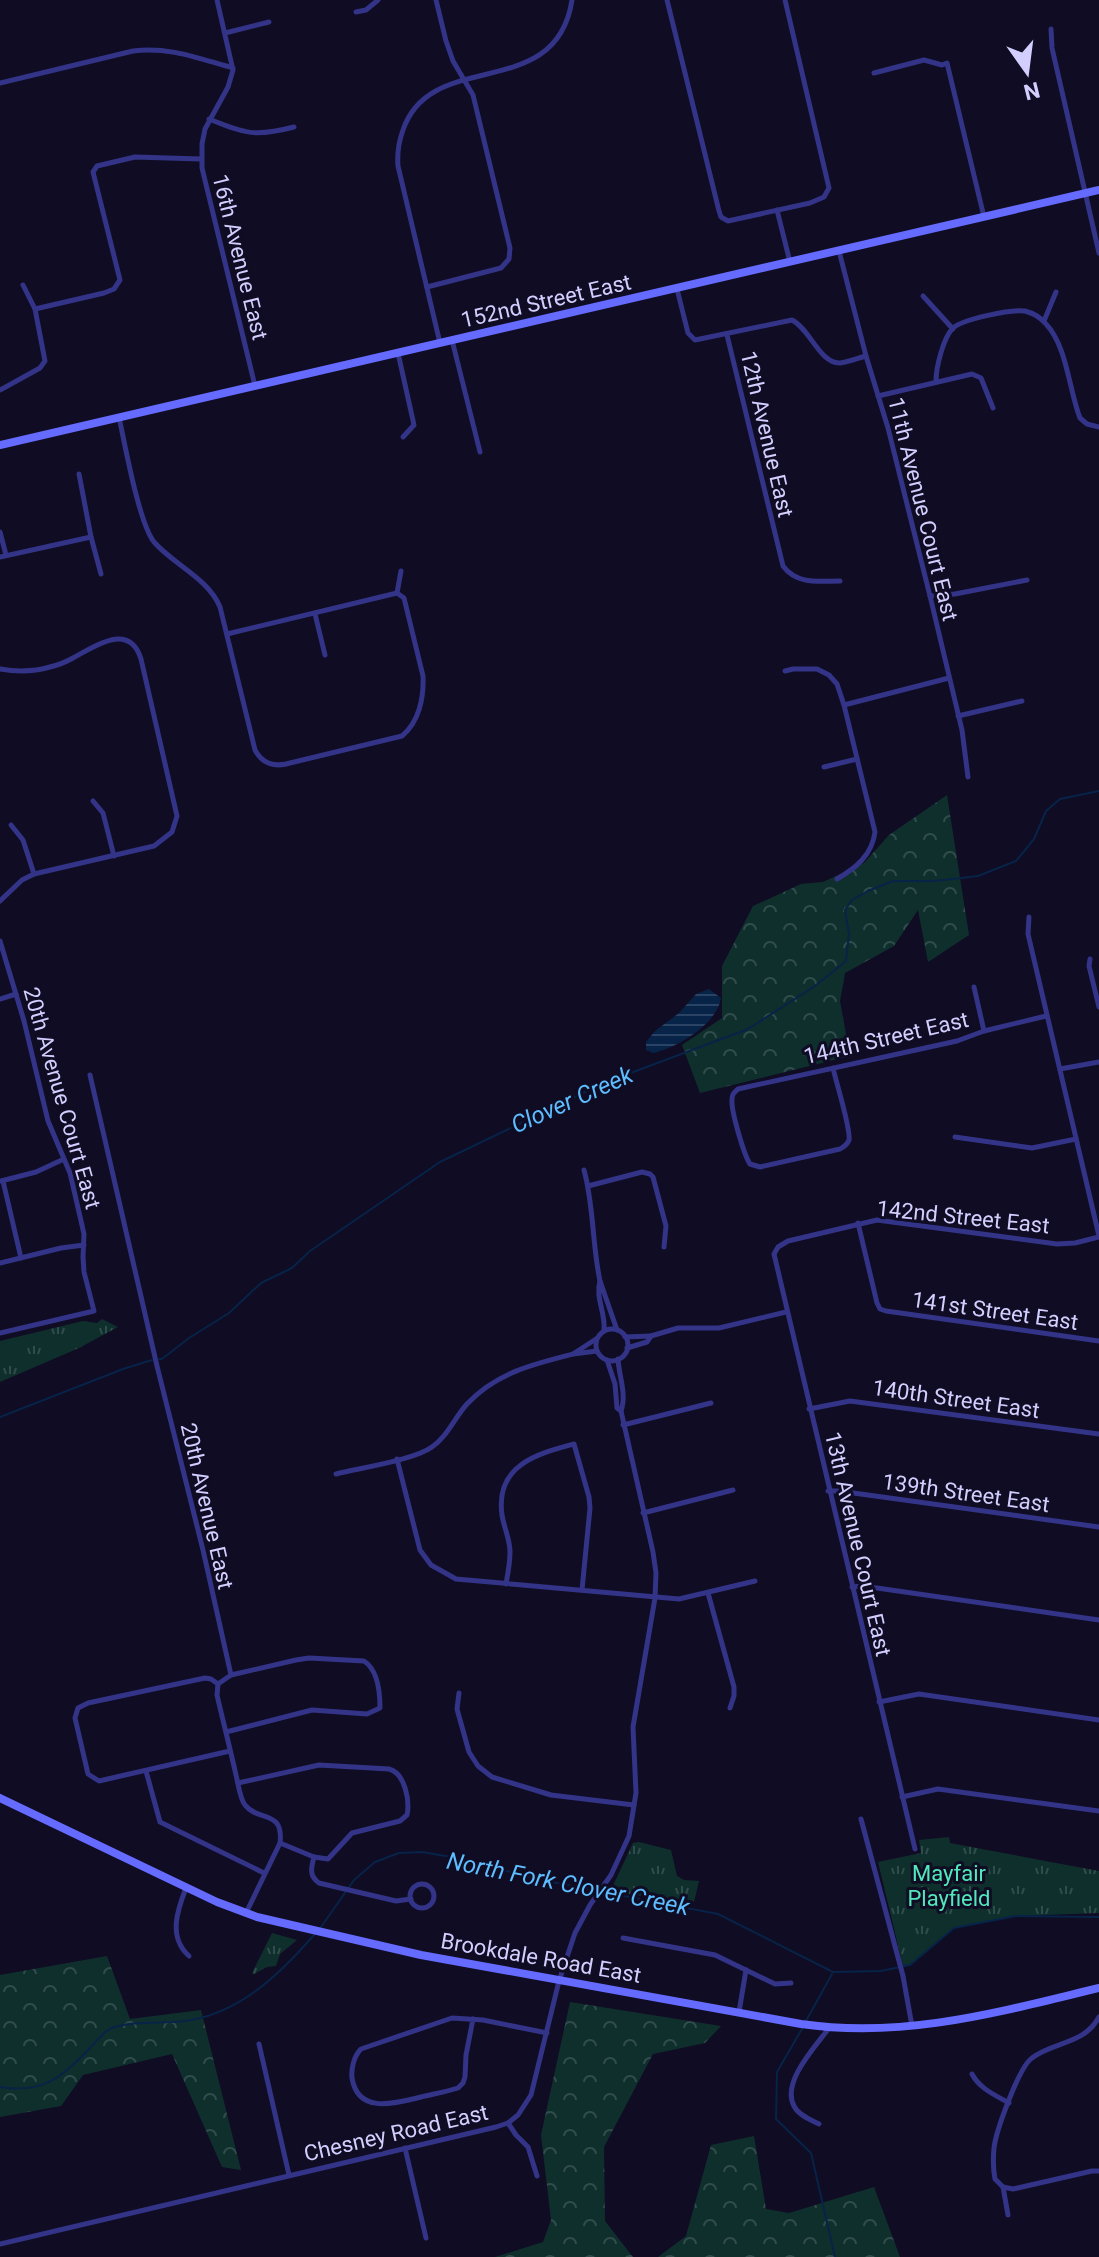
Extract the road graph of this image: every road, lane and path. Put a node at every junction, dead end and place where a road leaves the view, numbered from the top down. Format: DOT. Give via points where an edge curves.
graph roads {
  1 [pos="217,0"];
  2 [pos="378,0"];
  3 [pos="436,0"];
  4 [pos="572,0"];
  5 [pos="667,0"];
  6 [pos="785,0"];
  7 [pos="356,12"];
  8 [pos="269,22"];
  9 [pos="1051,29"];
  10 [pos="225,33"];
  11 [pos="233,68"];
  12 [pos="874,73"];
  13 [pos="465,79"];
  14 [pos="0,83"];
  15 [pos="209,119"];
  16 [pos="294,127"];
  17 [pos="201,159"];
  18 [pos="1099,190"];
  19 [pos="1086,193"];
  20 [pos="777,210"];
  21 [pos="984,218"];
  22 [pos="839,251"];
  23 [pos="1099,253"];
  24 [pos="790,262"];
  25 [pos="23,285"];
  26 [pos="427,287"];
  27 [pos="677,289"];
  28 [pos="1056,292"];
  29 [pos="923,296"];
  30 [pos="35,309"];
  31 [pos="1044,321"];
  32 [pos="953,329"];
  33 [pos="727,335"];
  34 [pos="452,340"];
  35 [pos="440,343"];
  36 [pos="398,353"];
  37 [pos="866,356"];
  38 [pos="936,381"];
  39 [pos="255,386"];
  40 [pos="0,390"];
  41 [pos="878,396"];
  42 [pos="993,408"];
  43 [pos="119,417"];
  44 [pos="1099,427"];
  45 [pos="403,437"];
  46 [pos="0,445"];
  47 [pos="480,452"];
  48 [pos="79,474"];
  49 [pos="0,532"];
  50 [pos="91,537"];
  51 [pos="3,556"];
  52 [pos="401,571"];
  53 [pos="101,574"];
  54 [pos="1027,580"];
  55 [pos="840,581"];
  56 [pos="397,593"];
  57 [pos="930,596"];
  58 [pos="315,614"];
  59 [pos="227,634"];
  60 [pos="325,655"];
  61 [pos="0,669"];
  62 [pos="785,671"];
  63 [pos="949,678"];
  64 [pos="1022,701"];
  65 [pos="844,705"];
  66 [pos="958,716"];
  67 [pos="857,759"];
  68 [pos="824,767"];
  69 [pos="968,777"];
  70 [pos="93,801"];
  71 [pos="11,825"];
  72 [pos="114,856"];
  73 [pos="34,874"];
  74 [pos="837,879"];
  75 [pos="0,901"];
  76 [pos="1029,917"];
  77 [pos="0,941"];
  78 [pos="1090,959"];
  79 [pos="974,987"];
  80 [pos="16,994"];
  81 [pos="0,999"];
  82 [pos="1099,1007"];
  83 [pos="1046,1016"];
  84 [pos="984,1031"];
  85 [pos="1099,1062"];
  86 [pos="833,1068"];
  87 [pos="1060,1069"];
  88 [pos="90,1075"];
  89 [pos="955,1137"];
  90 [pos="1076,1139"];
  91 [pos="64,1159"];
  92 [pos="584,1170"];
  93 [pos="2,1181"];
  94 [pos="588,1186"];
  95 [pos="858,1223"];
  96 [pos="1099,1236"];
  97 [pos="84,1245"];
  98 [pos="664,1247"];
  99 [pos="778,1247"];
  100 [pos="21,1258"];
  101 [pos="0,1263"];
  102 [pos="600,1281"];
  103 [pos="786,1312"];
  104 [pos="617,1330"];
  105 [pos="604,1331"];
  106 [pos="0,1333"];
  107 [pos="651,1336"];
  108 [pos="625,1337"];
  109 [pos="597,1339"];
  110 [pos="1099,1341"];
  111 [pos="627,1348"];
  112 [pos="597,1351"];
  113 [pos="573,1354"];
  114 [pos="618,1359"];
  115 [pos="607,1360"];
  116 [pos="711,1403"];
  117 [pos="809,1409"];
  118 [pos="621,1411"];
  119 [pos="623,1425"];
  120 [pos="1099,1434"];
  121 [pos="397,1459"];
  122 [pos="336,1474"];
  123 [pos="733,1490"];
  124 [pos="828,1491"];
  125 [pos="643,1513"];
  126 [pos="1099,1527"];
  127 [pos="755,1581"];
  128 [pos="506,1584"];
  129 [pos="852,1587"];
  130 [pos="582,1590"];
  131 [pos="708,1593"];
  132 [pos="655,1598"];
  133 [pos="1099,1620"];
  134 [pos="231,1675"];
  135 [pos="218,1684"];
  136 [pos="459,1693"];
  137 [pos="879,1702"];
  138 [pos="730,1708"];
  139 [pos="1099,1720"];
  140 [pos="226,1732"];
  141 [pos="230,1751"];
  142 [pos="146,1771"];
  143 [pos="238,1783"];
  144 [pos="902,1797"];
  145 [pos="0,1798"];
  146 [pos="634,1805"];
  147 [pos="1099,1811"];
  148 [pos="861,1819"];
  149 [pos="280,1843"];
  150 [pos="915,1849"];
  151 [pos="314,1857"];
  152 [pos="264,1873"];
  153 [pos="186,1888"];
  154 [pos="411,1899"];
  155 [pos="245,1914"];
  156 [pos="623,1938"];
  157 [pos="189,1956"];
  158 [pos="746,1970"];
  159 [pos="559,1981"];
  160 [pos="791,1983"];
  161 [pos="1099,1988"];
  162 [pos="739,2012"];
  163 [pos="1099,2017"];
  164 [pos="473,2019"];
  165 [pos="913,2027"];
  166 [pos="829,2028"];
  167 [pos="547,2033"];
  168 [pos="259,2044"];
  169 [pos="972,2074"];
  170 [pos="1009,2103"];
  171 [pos="508,2123"];
  172 [pos="819,2124"];
  173 [pos="405,2148"];
  174 [pos="1099,2171"];
  175 [pos="289,2175"];
  176 [pos="537,2176"];
  177 [pos="1003,2187"];
  178 [pos="1008,2215"];
  179 [pos="426,2238"];
  180 [pos="0,2244"];
  1 -- 10 [label="street"];
  2 -- 7 [label="street"];
  3 -- 13 [label="street" via="453,61"];
  4 -- 13 [label="street" via="564,27 541,54 524,64"];
  5 -- 20 [label="street" via="723,220"];
  6 -- 20 [label="street" via="828,182 827,193 817,201"];
  8 -- 10 [label="street"];
  9 -- 19 [label="street"];
  10 -- 11 [label="street"];
  11 -- 14 [label="street" via="147,49"];
  11 -- 15 [label="street, 16th Avenue East"];
  12 -- 21 [label="street" via="924,60 947,63"];
  13 -- 26 [label="street" via="422,100 400,138 398,166"];
  13 -- 26 [label="street" via="510,255 501,268"];
  15 -- 16 [label="street" via="258,135"];
  15 -- 17 [label="street, 16th Avenue East"];
  17 -- 30 [label="street" via="135,157 100,164 93,172 120,280 109,291"];
  17 -- 39 [label="street, 16th Avenue East"];
  18 -- 19 [label="main road, 152nd Street East"];
  19 -- 21 [label="main road, 152nd Street East"];
  19 -- 23 [label="street"];
  20 -- 24 [label="street"];
  21 -- 22 [label="main road, 152nd Street East"];
  22 -- 24 [label="main road, 152nd Street East"];
  22 -- 37 [label="street, 11th Avenue Court East"];
  24 -- 27 [label="main road, 152nd Street East"];
  25 -- 30 [label="street"];
  26 -- 35 [label="street"];
  27 -- 33 [label="street, 12th Avenue East" via="690,336 703,340"];
  27 -- 34 [label="main road, 152nd Street East"];
  28 -- 31 [label="street"];
  29 -- 32 [label="street"];
  30 -- 40 [label="street" via="45,361"];
  31 -- 32 [label="street" via="1022,311"];
  31 -- 44 [label="street" via="1057,339 1080,418"];
  32 -- 38 [label="street"];
  33 -- 37 [label="street" via="792,320 832,362"];
  33 -- 55 [label="street, 12th Avenue East" via="783,566 802,580"];
  34 -- 35 [label="main road, 152nd Street East"];
  34 -- 47 [label="street"];
  35 -- 36 [label="main road, 152nd Street East"];
  36 -- 39 [label="main road, 152nd Street East"];
  36 -- 45 [label="street" via="414,425"];
  37 -- 41 [label="street, 11th Avenue Court East"];
  38 -- 41 [label="street"];
  38 -- 42 [label="street" via="978,376"];
  39 -- 43 [label="main road, 152nd Street East"];
  41 -- 57 [label="street, 11th Avenue Court East"];
  43 -- 46 [label="main road, 152nd Street East"];
  43 -- 59 [label="street" via="151,538 217,599"];
  48 -- 50 [label="street"];
  49 -- 51 [label="street"];
  50 -- 51 [label="street"];
  50 -- 53 [label="street"];
  52 -- 56 [label="street"];
  54 -- 57 [label="street"];
  56 -- 58 [label="street"];
  56 -- 59 [label="street" via="404,598 423,682 416,720 402,736 286,764 269,764 255,750"];
  57 -- 63 [label="street, 11th Avenue Court East"];
  58 -- 59 [label="street"];
  58 -- 60 [label="street"];
  61 -- 72 [label="street" via="49,668 112,639 137,650 176,821 172,832 150,848"];
  62 -- 65 [label="street" via="825,672 837,684"];
  63 -- 65 [label="street"];
  63 -- 66 [label="street, 11th Avenue Court East"];
  64 -- 66 [label="street"];
  65 -- 67 [label="street"];
  66 -- 69 [label="street, 11th Avenue Court East"];
  67 -- 68 [label="street"];
  67 -- 74 [label="street" via="874,842 857,866"];
  70 -- 72 [label="street" via="103,813"];
  71 -- 73 [label="street" via="23,840"];
  72 -- 73 [label="street"];
  73 -- 75 [label="street"];
  76 -- 83 [label="street"];
  77 -- 80 [label="street, 20th Avenue Court East"];
  78 -- 82 [label="street"];
  79 -- 84 [label="street"];
  80 -- 81 [label="street"];
  80 -- 91 [label="street, 20th Avenue Court East" via="48,1121"];
  83 -- 84 [label="street, 144th Street East"];
  83 -- 87 [label="street"];
  84 -- 86 [label="street, 144th Street East"];
  85 -- 87 [label="street"];
  86 -- 86 [label="street, 144th Street East" via="733,1093 744,1150 753,1166 847,1144"];
  87 -- 90 [label="street"];
  88 -- 134 [label="street, 20th Avenue East"];
  89 -- 90 [label="street" via="1032,1148"];
  90 -- 96 [label="street"];
  91 -- 93 [label="street"];
  91 -- 97 [label="street, 20th Avenue Court East"];
  92 -- 94 [label="street"];
  93 -- 100 [label="street"];
  94 -- 98 [label="street" via="650,1174 666,1226"];
  94 -- 102 [label="street"];
  95 -- 96 [label="street, 142nd Street East" via="884,1220 1057,1244"];
  95 -- 99 [label="street, 142nd Street East"];
  95 -- 110 [label="street, 141st Street East" via="880,1309"];
  97 -- 100 [label="street"];
  97 -- 106 [label="street, 20th Avenue Court East" via="84,1272 94,1311"];
  99 -- 103 [label="street, 13th Avenue Court East" via="774,1259"];
  100 -- 101 [label="street"];
  102 -- 104 [label="street"];
  102 -- 105 [label="street"];
  103 -- 107 [label="street" via="719,1328 678,1328"];
  103 -- 117 [label="street, 13th Avenue Court East"];
  104 -- 105 [label="street"];
  104 -- 108 [label="street"];
  105 -- 109 [label="street"];
  107 -- 108 [label="street"];
  107 -- 111 [label="street"];
  108 -- 111 [label="street"];
  109 -- 112 [label="street"];
  109 -- 113 [label="street"];
  111 -- 114 [label="street"];
  112 -- 113 [label="street"];
  112 -- 115 [label="street"];
  113 -- 121 [label="street" via="494,1381 432,1447"];
  114 -- 115 [label="street"];
  114 -- 118 [label="street" via="624,1393"];
  115 -- 118 [label="street"];
  116 -- 119 [label="street"];
  117 -- 120 [label="street, 140th Street East" via="850,1401"];
  117 -- 124 [label="street, 13th Avenue Court East"];
  118 -- 119 [label="street, Chesney Road East"];
  119 -- 125 [label="street, Chesney Road East"];
  121 -- 122 [label="street"];
  121 -- 128 [label="street" via="425,1558 456,1579"];
  123 -- 125 [label="street"];
  124 -- 126 [label="street, 139th Street East"];
  124 -- 129 [label="street, 13th Avenue Court East"];
  125 -- 132 [label="street, Chesney Road East" via="655,1561"];
  127 -- 131 [label="street"];
  128 -- 130 [label="street"];
  128 -- 130 [label="street" via="510,1551 501,1508 507,1484 530,1457 574,1444 590,1508"];
  129 -- 133 [label="street"];
  129 -- 137 [label="street, 13th Avenue Court East"];
  130 -- 132 [label="street"];
  131 -- 132 [label="street"];
  131 -- 138 [label="street" via="734,1687"];
  132 -- 146 [label="street, Chesney Road East" via="633,1727"];
  134 -- 135 [label="street"];
  134 -- 140 [label="street" via="309,1658 364,1661 374,1671 380,1708 367,1714 312,1710"];
  135 -- 140 [label="street"];
  135 -- 142 [label="street" via="205,1678 78,1708 75,1718 88,1774 102,1781"];
  136 -- 146 [label="street" via="457,1709 469,1752 492,1777 551,1795"];
  137 -- 139 [label="street" via="919,1694"];
  137 -- 144 [label="street, 13th Avenue Court East"];
  140 -- 141 [label="street"];
  141 -- 142 [label="street"];
  141 -- 143 [label="street"];
  142 -- 152 [label="street" via="160,1822"];
  143 -- 149 [label="street" via="245,1806 279,1826"];
  143 -- 151 [label="street" via="319,1765 379,1768 400,1775 407,1815 352,1833 328,1859"];
  144 -- 147 [label="street" via="938,1789"];
  144 -- 150 [label="street, 13th Avenue Court East"];
  145 -- 153 [label="main road, Brookdale Road East"];
  146 -- 159 [label="street, Chesney Road East" via="623,1852 575,1933"];
  148 -- 165 [label="street"];
  149 -- 151 [label="street"];
  149 -- 152 [label="street"];
  151 -- 154 [label="street" via="311,1873 319,1883 396,1901"];
  152 -- 155 [label="street"];
  153 -- 155 [label="main road, Brookdale Road East"];
  153 -- 157 [label="street" via="176,1929"];
  154 -- 154 [label="street" via="422,1907 430,1904 433,1893 419,1884"];
  155 -- 159 [label="main road, Brookdale Road East"];
  156 -- 158 [label="street" via="715,1955"];
  158 -- 160 [label="street" via="775,1984"];
  158 -- 162 [label="street"];
  159 -- 162 [label="main road, Brookdale Road East"];
  159 -- 167 [label="street, Chesney Road East"];
  161 -- 165 [label="main road, Brookdale Road East"];
  162 -- 166 [label="main road, Brookdale Road East"];
  163 -- 170 [label="street" via="1085,2034 1029,2060"];
  164 -- 164 [label="street" via="445,2019 361,2049 352,2068 354,2085 366,2100 384,2104 453,2090 465,2077"];
  164 -- 167 [label="street"];
  165 -- 166 [label="main road, Brookdale Road East"];
  166 -- 172 [label="street" via="792,2087 796,2110"];
  167 -- 171 [label="street, Chesney Road East" via="531,2095"];
  168 -- 175 [label="street"];
  169 -- 170 [label="street"];
  170 -- 177 [label="street" via="994,2147 995,2179"];
  171 -- 173 [label="street, Chesney Road East"];
  171 -- 176 [label="street" via="528,2147"];
  173 -- 175 [label="street, Chesney Road East"];
  173 -- 179 [label="street"];
  174 -- 177 [label="street"];
  175 -- 180 [label="street, Chesney Road East"];
  177 -- 178 [label="street"];
}
